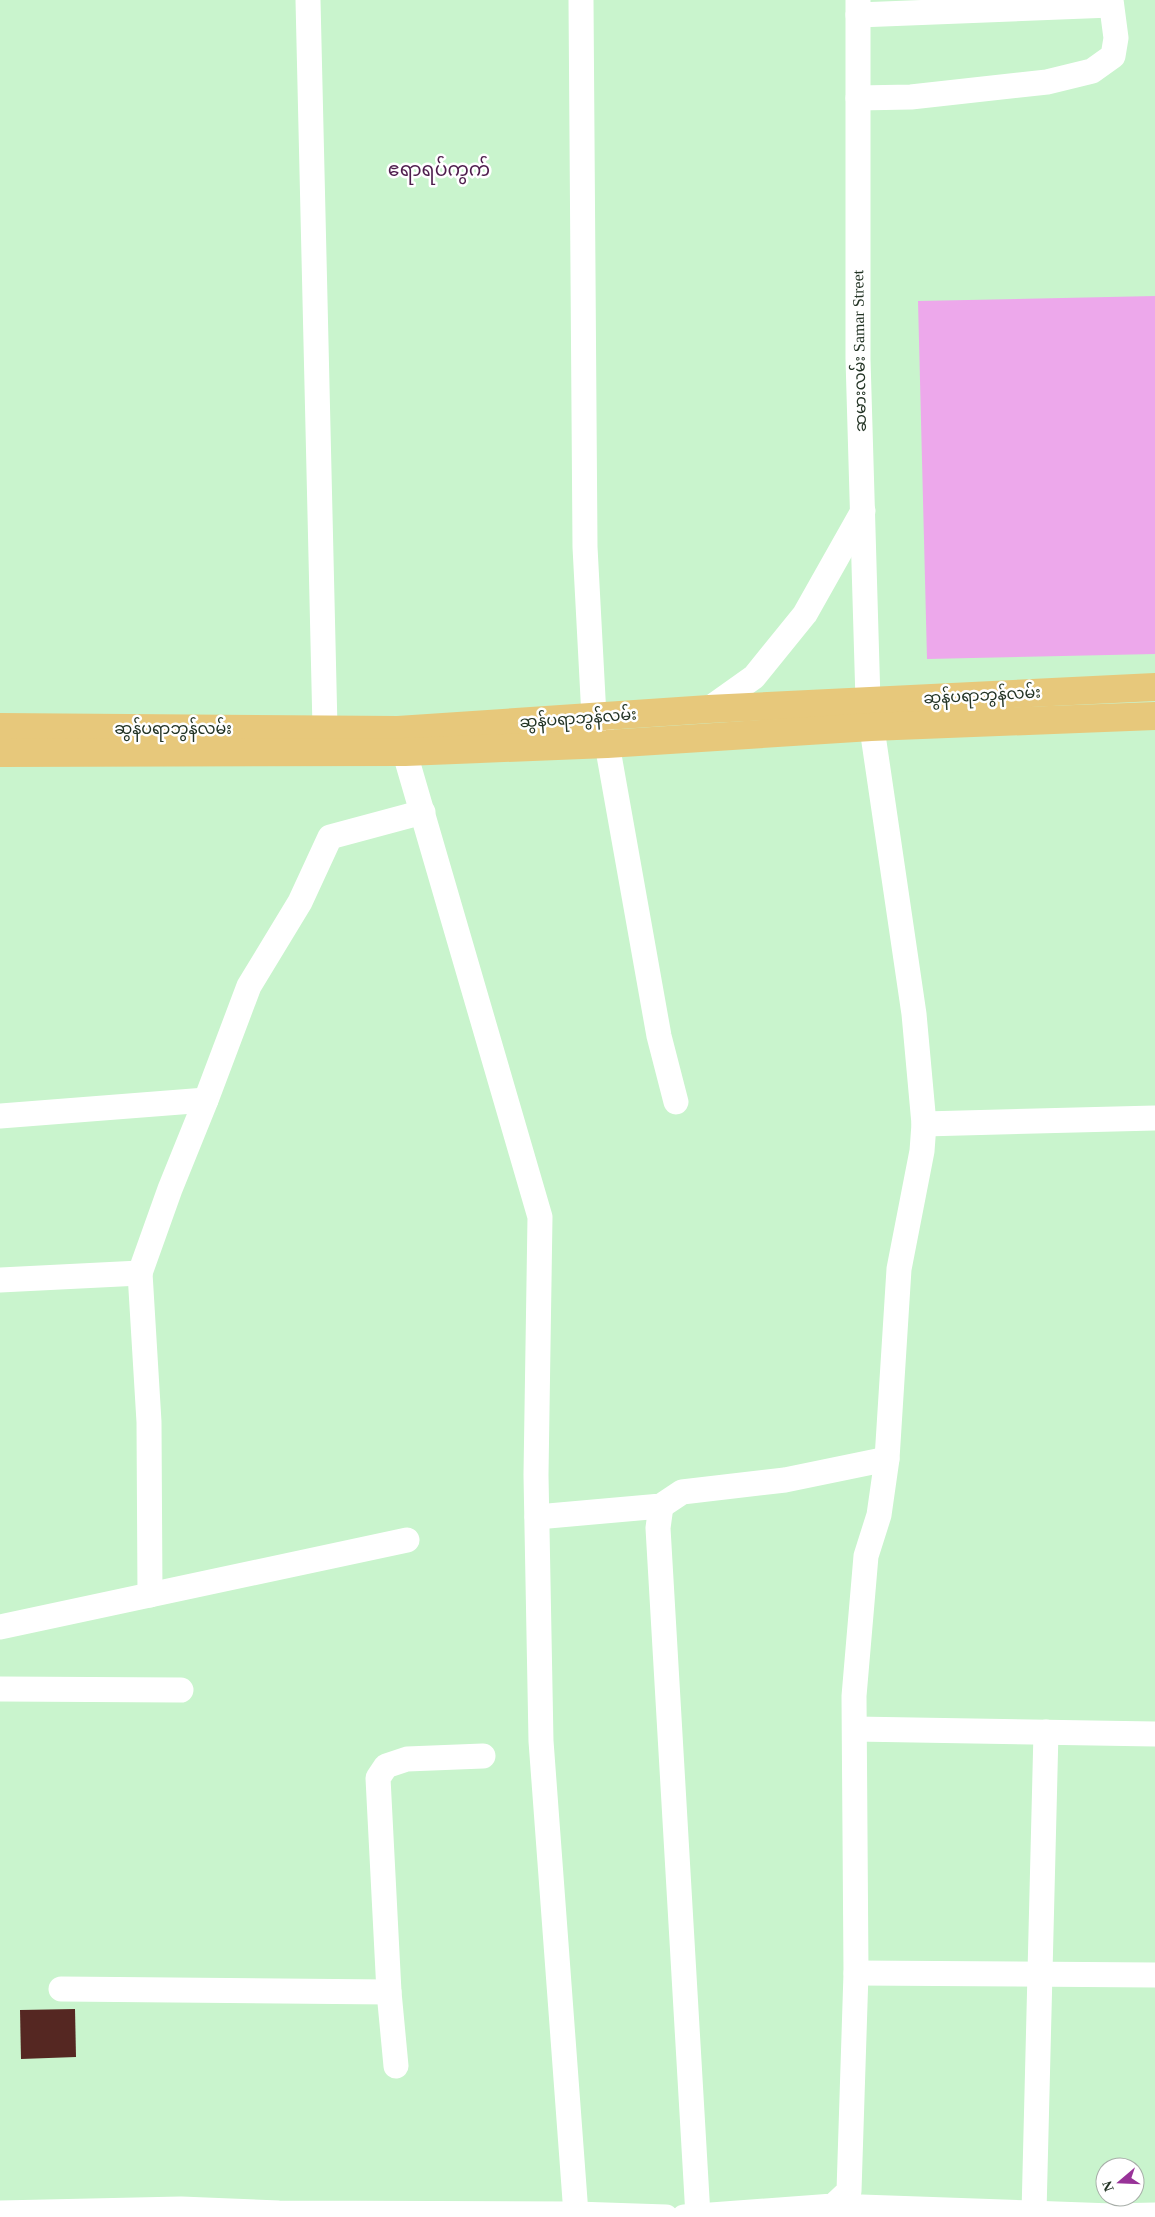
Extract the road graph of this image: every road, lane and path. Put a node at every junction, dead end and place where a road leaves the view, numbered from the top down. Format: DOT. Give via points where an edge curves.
graph roads {
  1 [pos="308,0"];
  2 [pos="580,0"];
  3 [pos="1111,3"];
  4 [pos="858,8"];
  5 [pos="858,98"];
  6 [pos="863,512"];
  7 [pos="1155,687"];
  8 [pos="709,709"];
  9 [pos="869,714"];
  10 [pos="1155,716"];
  11 [pos="594,717"];
  12 [pos="0,727"];
  13 [pos="325,728"];
  14 [pos="402,741"];
  15 [pos="607,744"];
  16 [pos="0,753"];
  17 [pos="423,812"];
  18 [pos="206,1100"];
  19 [pos="676,1102"];
  20 [pos="0,1116"];
  21 [pos="1155,1118"];
  22 [pos="924,1124"];
  23 [pos="140,1273"];
  24 [pos="0,1280"];
  25 [pos="887,1459"];
  26 [pos="661,1506"];
  27 [pos="537,1517"];
  28 [pos="407,1540"];
  29 [pos="150,1595"];
  30 [pos="0,1627"];
  31 [pos="0,1689"];
  32 [pos="181,1690"];
  33 [pos="855,1729"];
  34 [pos="1046,1732"];
  35 [pos="1155,1734"];
  36 [pos="484,1756"];
  37 [pos="856,1973"];
  38 [pos="1040,1974"];
  39 [pos="1155,1975"];
  40 [pos="61,1989"];
  41 [pos="389,1992"];
  42 [pos="396,2066"];
  43 [pos="833,2206"];
  44 [pos="0,2213"];
  45 [pos="181,2213"];
  46 [pos="1034,2213"];
  47 [pos="45,2214"];
  48 [pos="576,2214"];
  49 [pos="1155,2215"];
  50 [pos="666,2217"];
  51 [pos="691,2217"];
  1 -- 13 [label="street"];
  2 -- 11 [label="street" via="584,547"];
  3 -- 4 [label="street"];
  3 -- 5 [label="street" via="1116,38 1113,56 1092,71 1038,83 911,97"];
  4 -- 5 [label="street, ဆမားလမ်း Samar Street"];
  5 -- 6 [label="street, ဆမားလမ်း Samar Street" via="858,359"];
  6 -- 8 [label="street" via="805,614 754,677"];
  6 -- 9 [label="street, ဆမားလမ်း Samar Street"];
  7 -- 9 [label="highway, ဆွန်ပရာဘွန်လမ်း"];
  8 -- 9 [label="highway, ဆွန်ပရာဘွန်လမ်း"];
  8 -- 11 [label="highway, ဆွန်ပရာဘွန်လမ်း"];
  9 -- 10 [label="highway, ဆွန်ပရာဘွန်လမ်း"];
  9 -- 15 [label="highway, ဆွန်ပရာဘွန်လမ်း"];
  9 -- 22 [label="street, ဆမားလမ်း Samar Street" via="914,1014"];
  11 -- 14 [label="highway, ဆွန်ပရာဘွန်လမ်း"];
  11 -- 15 [label="street"];
  12 -- 13 [label="highway, ဆွန်ပရာဘွန်လမ်း"];
  13 -- 14 [label="highway, ဆွန်ပရာဘွန်လမ်း"];
  14 -- 15 [label="highway, ဆွန်ပရာဘွန်လမ်း"];
  14 -- 16 [label="highway, ဆွန်ပရာဘွန်လမ်း"];
  14 -- 17 [label="street"];
  15 -- 19 [label="street" via="659,1036"];
  17 -- 18 [label="street" via="330,837 300,902 249,986"];
  17 -- 27 [label="street" via="540,1218"];
  18 -- 20 [label="street"];
  18 -- 23 [label="street"];
  21 -- 22 [label="street"];
  22 -- 25 [label="street, ဆမားလမ်း Samar Street" via="922,1151 899,1269"];
  23 -- 24 [label="street"];
  23 -- 29 [label="street" via="149,1422"];
  25 -- 26 [label="street" via="785,1480 682,1492"];
  25 -- 33 [label="street, ဆမားလမ်း Samar Street" via="879,1515 866,1556 854,1696"];
  26 -- 27 [label="street"];
  26 -- 51 [label="street" via="658,1528"];
  27 -- 48 [label="street" via="541,1741"];
  28 -- 29 [label="street"];
  29 -- 30 [label="street"];
  31 -- 32 [label="street"];
  33 -- 34 [label="street"];
  33 -- 37 [label="street, ဆမားလမ်း Samar Street"];
  34 -- 35 [label="street"];
  34 -- 38 [label="street"];
  36 -- 41 [label="street" via="407,1759 386,1766 378,1778"];
  37 -- 38 [label="street"];
  37 -- 43 [label="street, ဆမားလမ်း Samar Street" via="849,2191"];
  38 -- 39 [label="street"];
  38 -- 46 [label="street"];
  40 -- 41 [label="street"];
  41 -- 42 [label="street"];
  43 -- 46 [label="street"];
  43 -- 51 [label="street"];
  44 -- 47 [label="street"];
  45 -- 47 [label="street"];
  45 -- 48 [label="street"];
  46 -- 49 [label="street"];
  48 -- 50 [label="street"];
}
